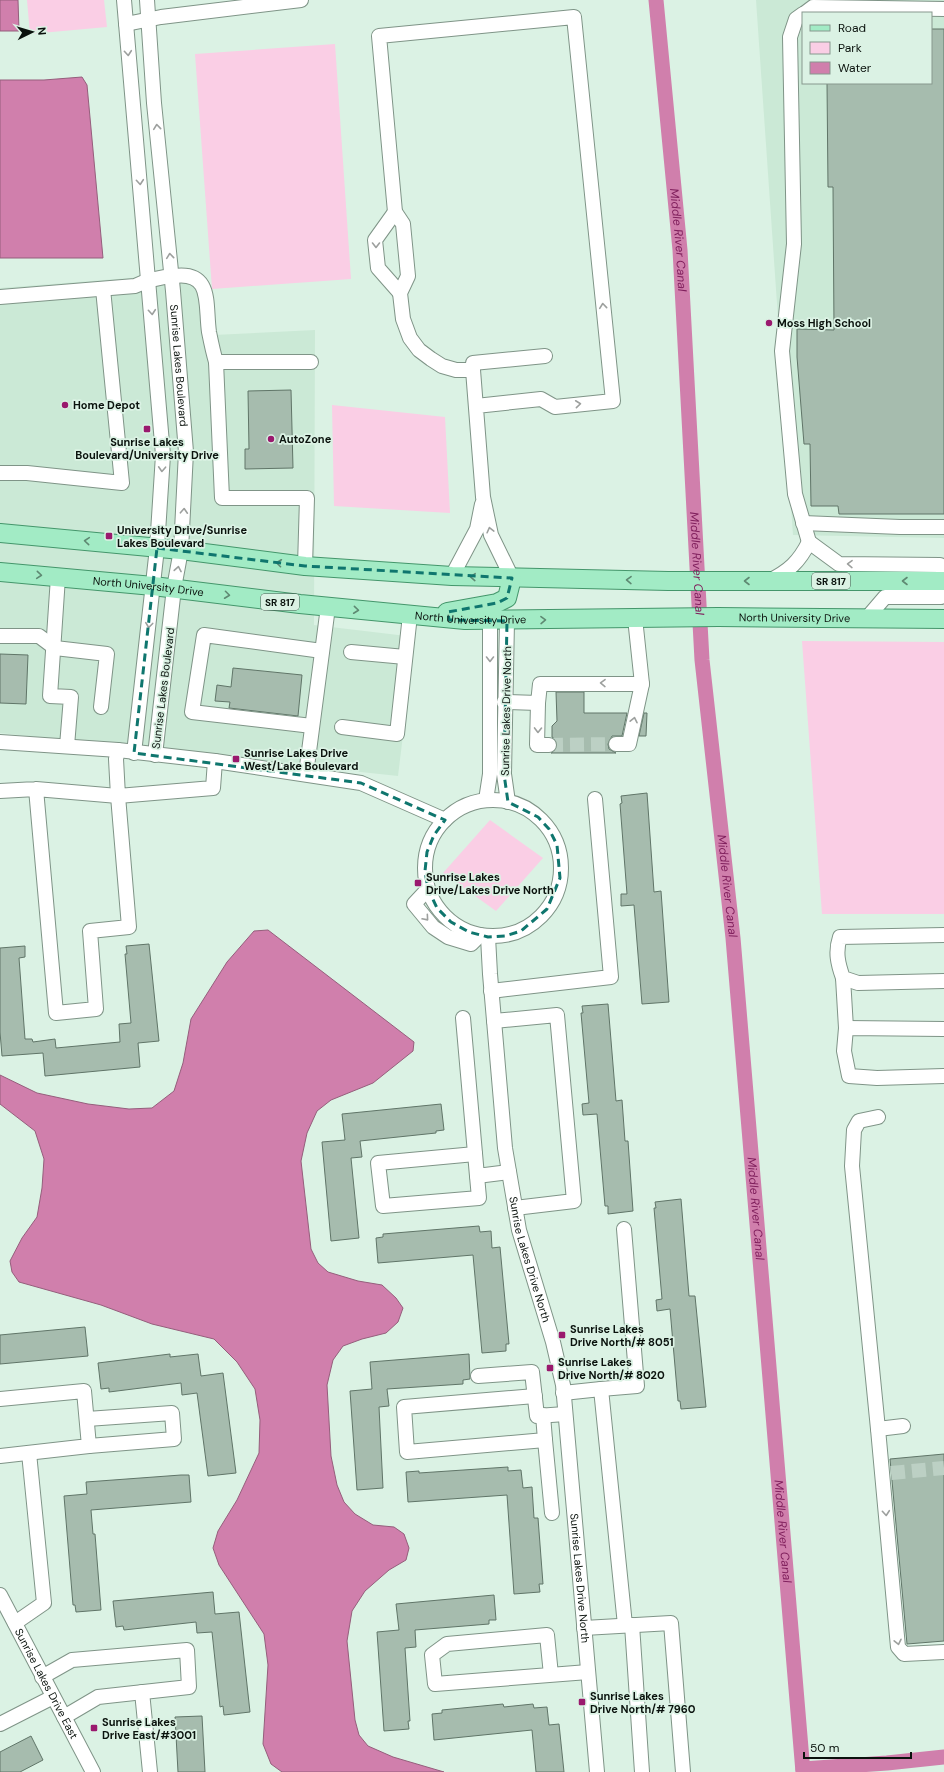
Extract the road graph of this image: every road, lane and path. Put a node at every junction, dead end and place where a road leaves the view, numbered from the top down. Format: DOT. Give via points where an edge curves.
graph roads {
  1 [pos="124,0"];
  2 [pos="147,0"];
  3 [pos="301,0"];
  4 [pos="224,5"];
  5 [pos="944,9"];
  6 [pos="807,12"];
  7 [pos="802,15"];
  8 [pos="148,19"];
  9 [pos="126,24"];
  10 [pos="395,212"];
  11 [pos="172,276"];
  12 [pos="149,279"];
  13 [pos="103,289"];
  14 [pos="400,293"];
  15 [pos="0,297"];
  16 [pos="545,356"];
  17 [pos="216,362"];
  18 [pos="311,362"];
  19 [pos="473,370"];
  20 [pos="476,406"];
  21 [pos="0,473"];
  22 [pos="483,498"];
  23 [pos="803,523"];
  24 [pos="944,527"];
  25 [pos="0,533"];
  26 [pos="809,542"];
  27 [pos="157,548"];
  28 [pos="181,550"];
  29 [pos="306,566"];
  30 [pos="944,567"];
  31 [pos="0,572"];
  32 [pos="452,576"];
  33 [pos="58,577"];
  34 [pos="512,578"];
  35 [pos="769,581"];
  36 [pos="944,581"];
  37 [pos="153,586"];
  38 [pos="174,588"];
  39 [pos="944,595"];
  40 [pos="328,607"];
  41 [pos="418,616"];
  42 [pos="635,618"];
  43 [pos="867,618"];
  44 [pos="944,619"];
  45 [pos="499,620"];
  46 [pos="0,636"];
  47 [pos="55,648"];
  48 [pos="322,651"];
  49 [pos="350,652"];
  50 [pos="406,658"];
  51 [pos="642,684"];
  52 [pos="504,702"];
  53 [pos="538,703"];
  54 [pos="101,707"];
  55 [pos="312,726"];
  56 [pos="342,727"];
  57 [pos="0,742"];
  58 [pos="616,744"];
  59 [pos="549,745"];
  60 [pos="67,746"];
  61 [pos="118,750"];
  62 [pos="134,753"];
  63 [pos="155,755"];
  64 [pos="215,761"];
  65 [pos="306,774"];
  66 [pos="36,789"];
  67 [pos="0,791"];
  68 [pos="118,796"];
  69 [pos="595,799"];
  70 [pos="486,800"];
  71 [pos="508,802"];
  72 [pos="445,820"];
  73 [pos="428,889"];
  74 [pos="944,935"];
  75 [pos="484,936"];
  76 [pos="843,978"];
  77 [pos="944,981"];
  78 [pos="491,991"];
  79 [pos="463,1018"];
  80 [pos="494,1022"];
  81 [pos="846,1028"];
  82 [pos="944,1029"];
  83 [pos="944,1076"];
  84 [pos="878,1117"];
  85 [pos="475,1154"];
  86 [pos="509,1172"];
  87 [pos="476,1176"];
  88 [pos="515,1208"];
  89 [pos="624,1229"];
  90 [pos="478,1376"];
  91 [pos="601,1389"];
  92 [pos="563,1393"];
  93 [pos="535,1396"];
  94 [pos="0,1399"];
  95 [pos="565,1414"];
  96 [pos="543,1416"];
  97 [pos="87,1419"];
  98 [pos="903,1426"];
  99 [pos="878,1429"];
  100 [pos="545,1440"];
  101 [pos="90,1446"];
  102 [pos="29,1453"];
  103 [pos="0,1456"];
  104 [pos="572,1492"];
  105 [pos="550,1495"];
  106 [pos="552,1513"];
  107 [pos="0,1595"];
  108 [pos="15,1623"];
  109 [pos="629,1625"];
  110 [pos="584,1628"];
  111 [pos="944,1652"];
  112 [pos="588,1672"];
  113 [pos="551,1675"];
  114 [pos="42,1677"];
  115 [pos="142,1692"];
  116 [pos="53,1697"];
  117 [pos="64,1717"];
  118 [pos="0,1724"];
  119 [pos="93,1772"];
  120 [pos="150,1772"];
  121 [pos="597,1772"];
  122 [pos="642,1772"];
  123 [pos="683,1772"];
  1 -- 9 [label="street, Sunrise Lakes Boulevard"];
  2 -- 8 [label="street, Sunrise Lakes Boulevard"];
  3 -- 4 [label="street"];
  4 -- 8 [label="street"];
  5 -- 6 [label="street" via="813,7"];
  7 -- 23 [label="street" via="796,19 790,37 794,244 782,351 795,494"];
  8 -- 9 [label="street"];
  11 -- 8 [label="street, Sunrise Lakes Boulevard, one-way"];
  9 -- 12 [label="street, Sunrise Lakes Boulevard, one-way"];
  10 -- 14 [label="street" via="403,224 408,276"];
  10 -- 14 [label="street, one-way" via="375,240 378,268"];
  20 -- 10 [label="street, one-way" via="541,400 555,407 612,401 574,17 379,36"];
  11 -- 12 [label="street"];
  11 -- 17 [label="street" via="194,276 202,284"];
  28 -- 11 [label="street, Sunrise Lakes Boulevard, one-way" via="186,452"];
  12 -- 13 [label="street" via="135,286"];
  12 -- 27 [label="street, Sunrise Lakes Boulevard, one-way" via="163,455"];
  13 -- 15 [label="street"];
  13 -- 21 [label="street" via="122,483 27,473"];
  14 -- 19 [label="street" via="403,319 410,338 420,350 442,366 456,370"];
  16 -- 19 [label="street" via="473,363"];
  17 -- 18 [label="street"];
  17 -- 29 [label="street" via="222,498 307,498"];
  19 -- 20 [label="street"];
  20 -- 22 [label="street"];
  22 -- 32 [label="street" via="477,529"];
  34 -- 22 [label="street, one-way" via="491,535"];
  23 -- 24 [label="street"];
  23 -- 26 [label="street"];
  27 -- 25 [label="main road, SR 817, one-way"];
  30 -- 26 [label="street, one-way" via="839,564"];
  26 -- 35 [label="street" via="801,557 785,573"];
  27 -- 28 [label="main road, SR 817"];
  27 -- 37 [label="street, Sunrise Lakes Boulevard"];
  29 -- 28 [label="main road, SR 817, one-way"];
  38 -- 28 [label="street, Sunrise Lakes Boulevard, one-way"];
  29 -- 32 [label="main road, SR 817"];
  31 -- 33 [label="main road, North University Drive / SR 817, one-way"];
  34 -- 32 [label="main road, SR 817, one-way"];
  33 -- 37 [label="main road, North University Drive / SR 817"];
  33 -- 47 [label="street"];
  35 -- 34 [label="main road, SR 817, one-way"];
  34 -- 41 [label="main road" via="506,598 497,603"];
  36 -- 35 [label="main road, SR 817, one-way"];
  37 -- 38 [label="main road, North University Drive / SR 817"];
  37 -- 62 [label="street, Sunrise Lakes Boulevard, one-way"];
  38 -- 40 [label="main road, North University Drive / SR 817, one-way"];
  38 -- 63 [label="street, Sunrise Lakes Boulevard"];
  39 -- 43 [label="street" via="885,597"];
  40 -- 41 [label="main road, North University Drive / SR 817, one-way"];
  40 -- 48 [label="street"];
  41 -- 45 [label="main road, North University Drive / SR 817"];
  41 -- 50 [label="street"];
  42 -- 43 [label="main road, North University Drive / SR 817"];
  45 -- 42 [label="main road, North University Drive / SR 817, one-way"];
  42 -- 51 [label="street"];
  43 -- 44 [label="main road, North University Drive / SR 817"];
  45 -- 52 [label="street, Sunrise Lakes Drive North"];
  45 -- 70 [label="street, Sunrise Lakes Drive North, one-way" via="490,774"];
  46 -- 47 [label="street" via="38,636"];
  47 -- 54 [label="street" via="107,654"];
  47 -- 60 [label="street" via="50,696 71,697"];
  48 -- 55 [label="street"];
  48 -- 55 [label="street" via="204,636 192,712"];
  49 -- 50 [label="street"];
  50 -- 56 [label="street" via="397,734"];
  51 -- 53 [label="street, one-way" via="540,684"];
  58 -- 51 [label="street, one-way" via="629,744"];
  52 -- 53 [label="street"];
  52 -- 71 [label="street, Sunrise Lakes Drive North" via="504,774"];
  53 -- 59 [label="street, one-way" via="537,745"];
  55 -- 65 [label="street"];
  57 -- 60 [label="street"];
  60 -- 61 [label="street"];
  61 -- 62 [label="street"];
  61 -- 68 [label="street"];
  62 -- 63 [label="street"];
  63 -- 64 [label="street"];
  64 -- 65 [label="street"];
  64 -- 68 [label="street" via="213,788"];
  65 -- 72 [label="street" via="361,783"];
  66 -- 67 [label="street"];
  66 -- 68 [label="street"];
  66 -- 68 [label="street" via="56,1013 96,1009 90,931 129,927"];
  69 -- 78 [label="street" via="611,977"];
  70 -- 71 [label="street"];
  70 -- 72 [label="street" via="464,807"];
  71 -- 75 [label="street" via="528,810 549,830 558,850 560,878 556,895 536,922 521,931 505,936"];
  72 -- 73 [label="street" via="434,835 427,852 425,871"];
  73 -- 75 [label="street" via="437,908 451,922 468,932"];
  73 -- 75 [label="street, one-way" via="414,904 433,927 448,937 471,944"];
  74 -- 76 [label="street" via="840,937 837,962"];
  75 -- 78 [label="street, Sunrise Lakes Drive North"];
  76 -- 77 [label="street" via="858,983"];
  76 -- 81 [label="street"];
  78 -- 80 [label="street, Sunrise Lakes Drive North"];
  79 -- 85 [label="street"];
  80 -- 86 [label="street, Sunrise Lakes Drive North"];
  80 -- 88 [label="street" via="557,1015 574,1201"];
  81 -- 82 [label="street"];
  81 -- 83 [label="street" via="844,1051 849,1076"];
  84 -- 99 [label="street" via="859,1121 854,1130 852,1166"];
  85 -- 87 [label="street"];
  85 -- 87 [label="street" via="378,1163 383,1206 479,1198"];
  86 -- 87 [label="street"];
  86 -- 88 [label="street, Sunrise Lakes Drive North"];
  88 -- 92 [label="street, Sunrise Lakes Drive North" via="519,1230 553,1342"];
  89 -- 91 [label="street" via="637,1386"];
  90 -- 93 [label="street" via="532,1372"];
  91 -- 92 [label="street"];
  91 -- 109 [label="street"];
  92 -- 95 [label="street, Sunrise Lakes Drive North"];
  93 -- 96 [label="street" via="537,1416"];
  93 -- 100 [label="street" via="404,1408 407,1452"];
  94 -- 97 [label="street" via="84,1391"];
  95 -- 96 [label="street"];
  95 -- 104 [label="street, Sunrise Lakes Drive North"];
  96 -- 100 [label="street"];
  97 -- 101 [label="street"];
  97 -- 101 [label="street" via="172,1413 174,1438"];
  98 -- 99 [label="street"];
  99 -- 111 [label="street, one-way" via="886,1474 898,1647 904,1654"];
  100 -- 105 [label="street"];
  101 -- 102 [label="street"];
  102 -- 103 [label="street"];
  102 -- 108 [label="street" via="44,1603"];
  104 -- 105 [label="street"];
  104 -- 110 [label="street, Sunrise Lakes Drive North"];
  105 -- 106 [label="street"];
  107 -- 108 [label="street, Sunrise Lakes Drive East"];
  108 -- 114 [label="street, Sunrise Lakes Drive East"];
  109 -- 110 [label="street"];
  109 -- 122 [label="street"];
  109 -- 123 [label="street" via="671,1623"];
  110 -- 112 [label="street, Sunrise Lakes Drive North"];
  112 -- 113 [label="street"];
  112 -- 121 [label="street, Sunrise Lakes Drive North"];
  113 -- 113 [label="street" via="435,1684 432,1655 447,1644 547,1635"];
  114 -- 115 [label="street" via="72,1660 187,1650 189,1687"];
  114 -- 116 [label="street, Sunrise Lakes Drive East"];
  115 -- 117 [label="street" via="98,1697"];
  115 -- 120 [label="street"];
  116 -- 117 [label="street, Sunrise Lakes Drive East"];
  116 -- 118 [label="street"];
  117 -- 119 [label="street, Sunrise Lakes Drive East"];
}
